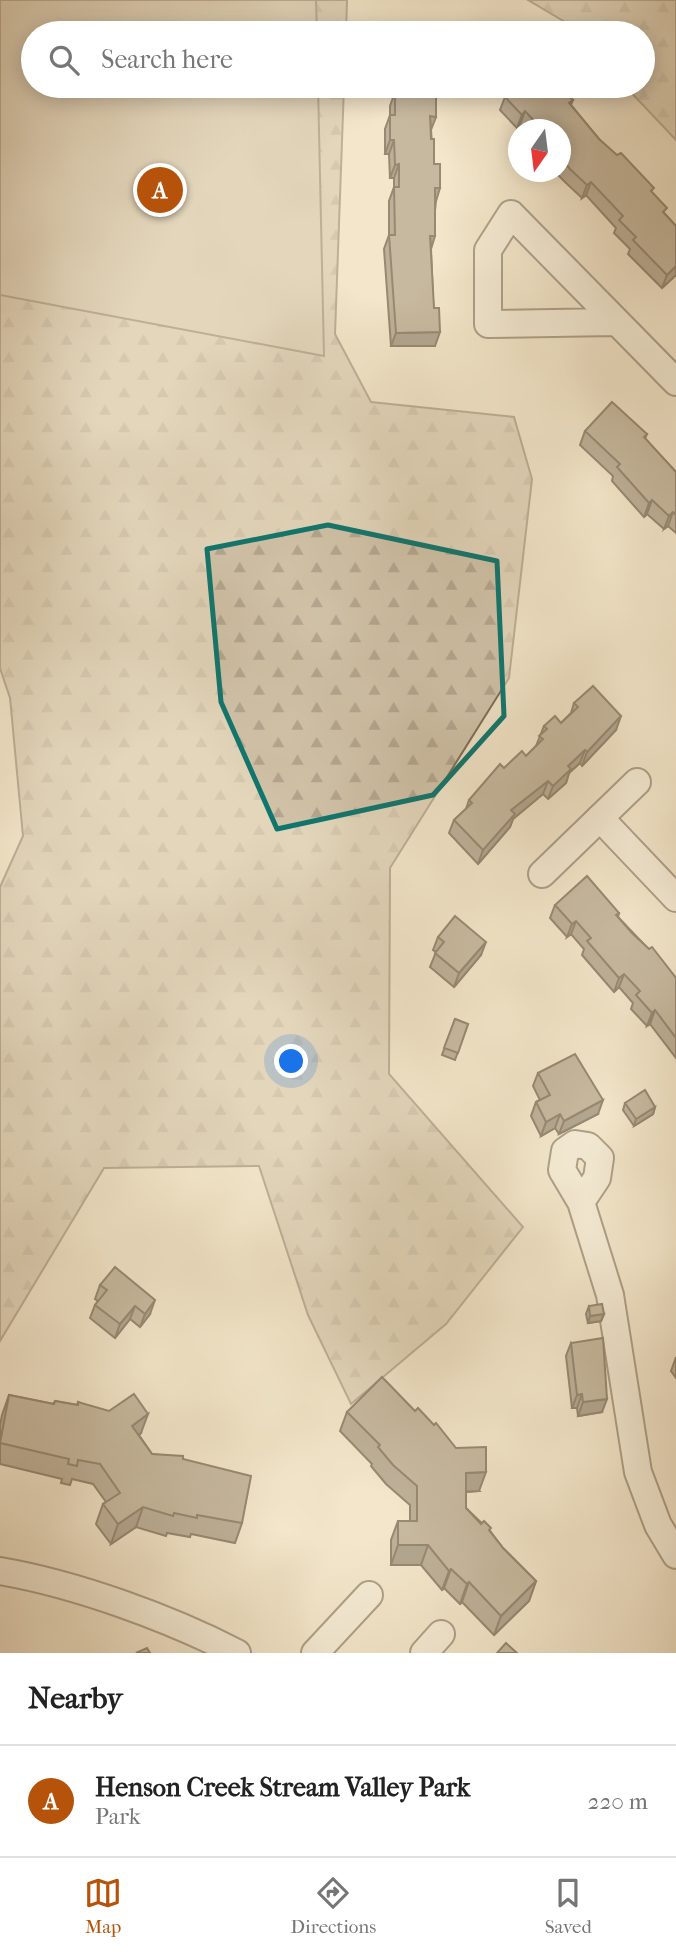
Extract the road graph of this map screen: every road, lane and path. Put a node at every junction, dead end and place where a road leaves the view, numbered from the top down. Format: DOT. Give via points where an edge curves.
graph roads {
  1 [pos="614,322"];
  2 [pos="676,382"];
  3 [pos="637,782"];
  4 [pos="600,818"];
  5 [pos="541,873"];
  6 [pos="676,898"];
  7 [pos="581,1202"];
  8 [pos="676,1555"];
  9 [pos="0,1571"];
  10 [pos="369,1595"];
  11 [pos="237,1653"];
  12 [pos="315,1653"];
  1 -- 1 [label="street" via="511,214 488,250 488,324"];
  1 -- 2 [label="street"];
  3 -- 4 [label="street"];
  4 -- 5 [label="street"];
  4 -- 6 [label="street"];
  7 -- 8 [label="street" via="610,1295 638,1472 658,1525"];
  9 -- 11 [label="street" via="165,1620"];
  10 -- 12 [label="street"];
}
